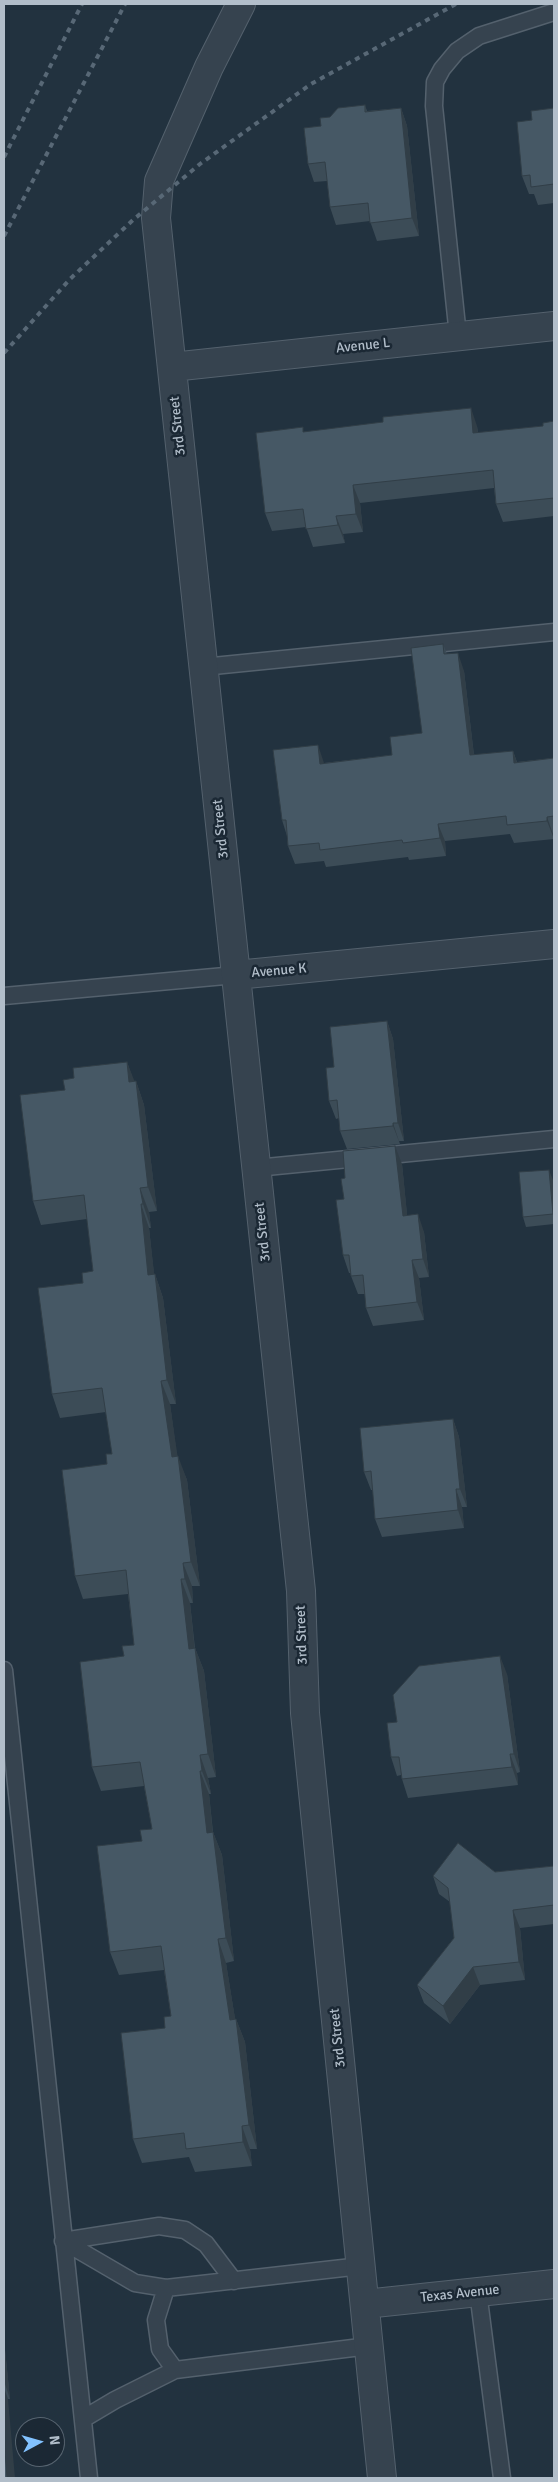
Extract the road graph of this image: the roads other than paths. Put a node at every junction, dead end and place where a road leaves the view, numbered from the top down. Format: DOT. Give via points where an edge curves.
graph roads {
  1 [pos="241,4"];
  2 [pos="554,12"];
  3 [pos="554,326"];
  4 [pos="458,336"];
  5 [pos="172,367"];
  6 [pos="554,632"];
  7 [pos="204,667"];
  8 [pos="554,944"];
  9 [pos="236,975"];
  10 [pos="4,996"];
  11 [pos="554,1139"];
  12 [pos="256,1168"];
  13 [pos="4,1670"];
  14 [pos="5,1692"];
  15 [pos="63,2241"];
  16 [pos="362,2266"];
  17 [pos="234,2281"];
  18 [pos="554,2284"];
  19 [pos="166,2288"];
  20 [pos="478,2292"];
  21 [pos="365,2304"];
  22 [pos="369,2346"];
  23 [pos="175,2370"];
  24 [pos="83,2419"];
  25 [pos="89,2478"];
  26 [pos="382,2478"];
  27 [pos="502,2478"];
  1 -- 5 [label="street, 3rd Street" via="209,67 159,181 156,218"];
  2 -- 4 [label="lane" via="479,36 457,52 435,82 434,106"];
  3 -- 4 [label="street, Avenue L"];
  4 -- 5 [label="street, Avenue L"];
  5 -- 7 [label="street, 3rd Street"];
  6 -- 7 [label="lane"];
  7 -- 9 [label="street, 3rd Street"];
  8 -- 9 [label="street, Avenue K"];
  9 -- 10 [label="lane, Avenue K"];
  9 -- 12 [label="street, 3rd Street"];
  11 -- 12 [label="lane"];
  12 -- 16 [label="street, 3rd Street" via="301,1591 305,1713"];
  13 -- 14 [label="lane"];
  14 -- 15 [label="lane"];
  15 -- 17 [label="lane" via="159,2226 185,2230 206,2244"];
  15 -- 19 [label="lane" via="135,2283"];
  15 -- 24 [label="lane"];
  16 -- 17 [label="lane"];
  16 -- 21 [label="street, 3rd Street"];
  17 -- 19 [label="lane"];
  18 -- 20 [label="street, Texas Avenue"];
  19 -- 23 [label="lane" via="156,2320 160,2349"];
  20 -- 21 [label="street, Texas Avenue"];
  20 -- 27 [label="lane"];
  21 -- 22 [label="street, 3rd Street"];
  22 -- 23 [label="lane"];
  22 -- 26 [label="street, 3rd Street"];
  23 -- 24 [label="lane"];
  24 -- 25 [label="lane"];
}
